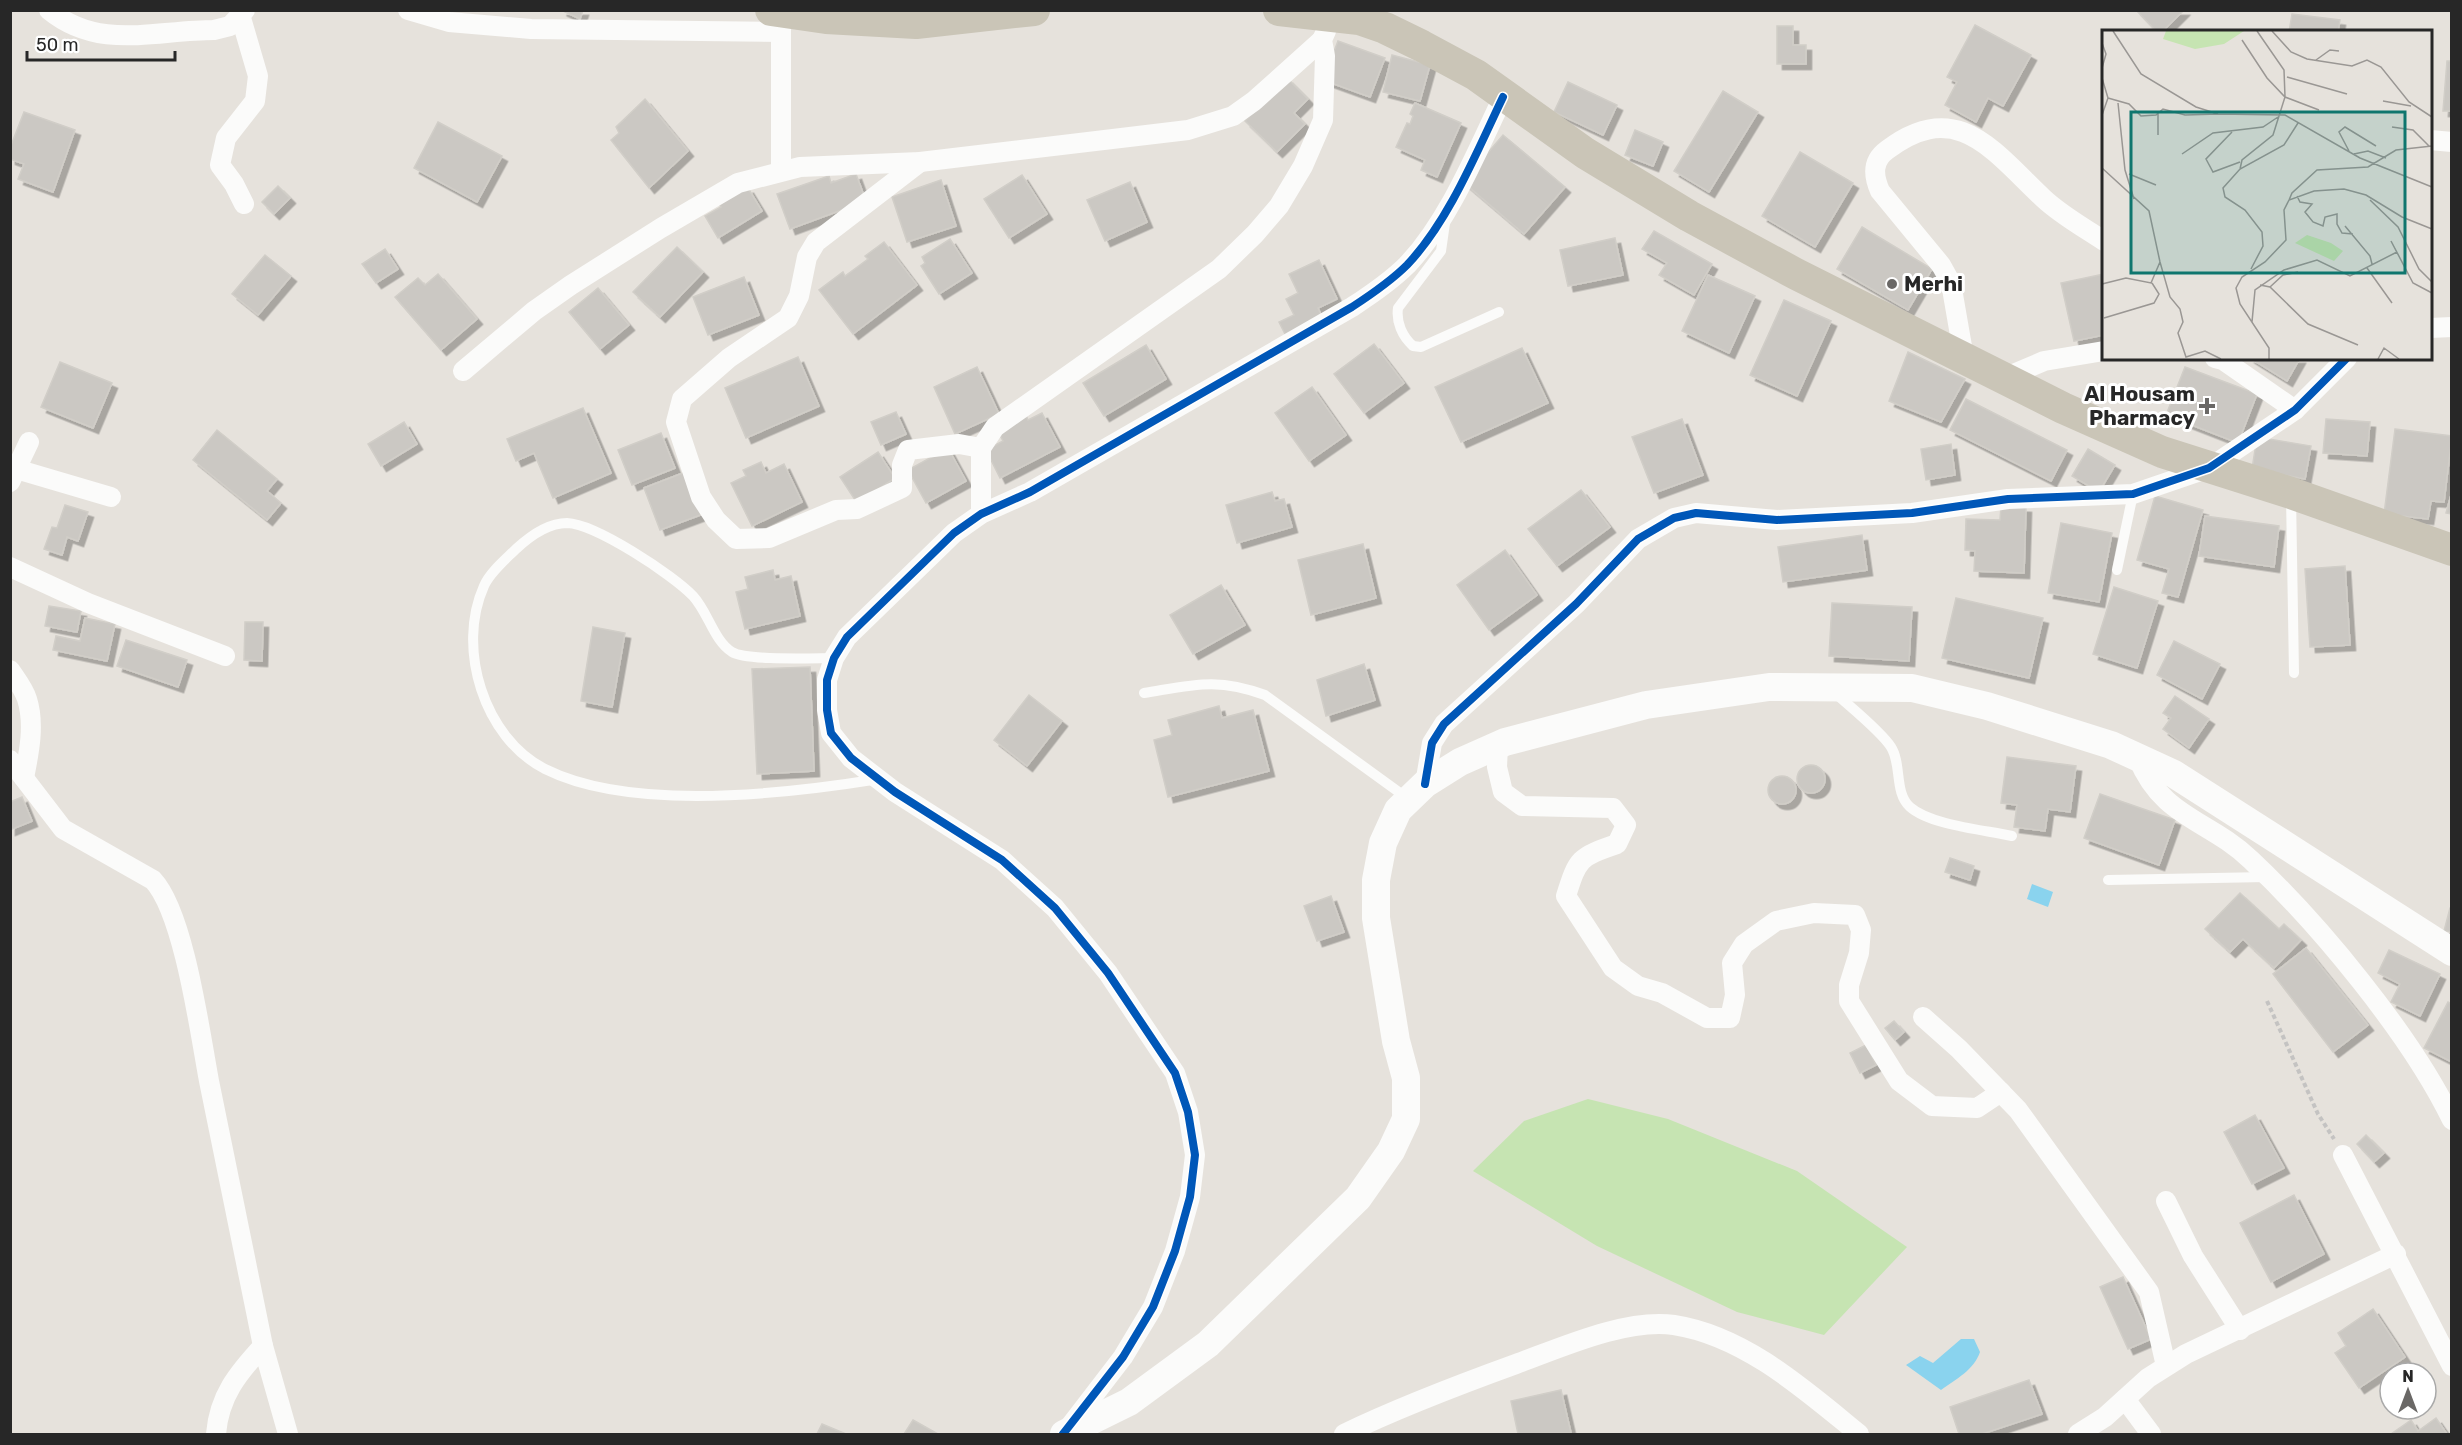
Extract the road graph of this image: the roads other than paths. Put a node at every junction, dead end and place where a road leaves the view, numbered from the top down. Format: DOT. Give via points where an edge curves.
graph roads {
  1 [pos="49,10"];
  2 [pos="408,10"];
  3 [pos="1034,10"];
  4 [pos="1279,10"];
  5 [pos="243,14"];
  6 [pos="778,19"];
  7 [pos="1330,22"];
  8 [pos="1503,96"];
  9 [pos="2432,140"];
  10 [pos="2451,141"];
  11 [pos="920,162"];
  12 [pos="781,171"];
  13 [pos="1450,202"];
  14 [pos="244,204"];
  15 [pos="2102,240"];
  16 [pos="1499,312"];
  17 [pos="2451,327"];
  18 [pos="2432,328"];
  19 [pos="2102,351"];
  20 [pos="1964,358"];
  21 [pos="2223,360"];
  22 [pos="2345,360"];
  23 [pos="463,371"];
  24 [pos="2004,378"];
  25 [pos="2295,410"];
  26 [pos="29,442"];
  27 [pos="981,448"];
  28 [pos="2209,468"];
  29 [pos="14,475"];
  30 [pos="2133,494"];
  31 [pos="2291,494"];
  32 [pos="111,497"];
  33 [pos="981,514"];
  34 [pos="2451,550"];
  35 [pos="10,567"];
  36 [pos="2117,570"];
  37 [pos="225,656"];
  38 [pos="834,658"];
  39 [pos="10,670"];
  40 [pos="2294,672"];
  41 [pos="1827,686"];
  42 [pos="1144,693"];
  43 [pos="1497,746"];
  44 [pos="2138,758"];
  45 [pos="10,760"];
  46 [pos="24,777"];
  47 [pos="879,779"];
  48 [pos="1417,792"];
  49 [pos="2012,836"];
  50 [pos="2267,877"];
  51 [pos="2108,880"];
  52 [pos="2451,952"];
  53 [pos="1923,1017"];
  54 [pos="2001,1092"];
  55 [pos="2451,1120"];
  56 [pos="2343,1155"];
  57 [pos="2166,1201"];
  58 [pos="2396,1254"];
  59 [pos="2240,1330"];
  60 [pos="263,1346"];
  61 [pos="2166,1366"];
  62 [pos="2451,1366"];
  63 [pos="2125,1399"];
  64 [pos="216,1434"];
  65 [pos="288,1434"];
  66 [pos="1064,1434"];
  67 [pos="1344,1434"];
  68 [pos="1859,1434"];
  69 [pos="2078,1434"];
  70 [pos="2151,1434"];
  1 -- 5 [label="street" via="75,28 117,36 214,30 230,26"];
  2 -- 6 [label="street" via="449,22 531,29"];
  3 -- 6 [label="main road" via="916,23"];
  4 -- 7 [label="main road"];
  5 -- 14 [label="street" via="258,76 255,101 226,138 220,165"];
  6 -- 12 [label="street"];
  7 -- 8 [label="main road" via="1385,28 1476,75"];
  7 -- 11 [label="street" via="1254,101 1233,116 1188,130"];
  7 -- 27 [label="street" via="1324,56 1323,120 1303,166 1279,206 1219,269 995,427"];
  8 -- 13 [label="street"];
  8 -- 20 [label="main road" via="1585,153 1689,216"];
  9 -- 10 [label="street"];
  11 -- 12 [label="street"];
  11 -- 27 [label="street" via="816,242 807,257 799,296 788,318 729,358 682,399 676,422 701,497 716,520 736,539 769,538 836,510 857,509 886,497 902,488 902,465 908,450 959,444"];
  12 -- 23 [label="street" via="738,183 635,244 534,311"];
  13 -- 16 [label="lane" via="1441,251 1398,309 1403,333 1413,346 1421,347"];
  13 -- 33 [label="street" via="1407,264 1352,307 1030,492"];
  15 -- 20 [label="street" via="2045,200 1992,148 1965,131 1947,126 1929,128 1906,136 1879,156 1874,169 1880,191 1941,265 1951,283"];
  17 -- 18 [label="street"];
  19 -- 24 [label="street" via="2044,361"];
  20 -- 24 [label="main road"];
  21 -- 25 [label="street"];
  22 -- 25 [label="street"];
  24 -- 28 [label="main road" via="2152,448"];
  25 -- 28 [label="street"];
  26 -- 29 [label="street"];
  27 -- 33 [label="street"];
  28 -- 30 [label="street"];
  28 -- 31 [label="main road"];
  29 -- 32 [label="street"];
  30 -- 36 [label="lane"];
  30 -- 48 [label="street" via="2008,499 1912,513 1777,520 1696,513 1674,518 1638,538 1576,604 1444,724 1432,743"];
  31 -- 34 [label="main road"];
  31 -- 40 [label="lane"];
  33 -- 38 [label="street" via="954,533 889,595 847,637"];
  35 -- 37 [label="street" via="88,603"];
  38 -- 47 [label="street" via="827,680 831,733 851,758"];
  38 -- 47 [label="lane" via="733,653 693,597 674,580 608,537 583,525 566,523 528,538 505,560 485,584 475,618 476,660 485,702 499,727 518,750 544,768 572,780 673,795 811,790"];
  39 -- 46 [label="street" via="27,698 29,751"];
  41 -- 43 [label="main road" via="1769,687 1646,705"];
  41 -- 44 [label="main road" via="1912,688 1987,706 2111,745"];
  41 -- 49 [label="lane" via="1890,746 1901,793 1909,807 1936,819"];
  42 -- 48 [label="lane" via="1211,682 1239,685 1265,695"];
  43 -- 48 [label="main road" via="1460,762"];
  43 -- 54 [label="street" via="1503,792 1522,806 1613,808 1626,825 1617,844 1588,854 1575,867 1566,896 1613,968 1638,986 1662,993 1707,1018 1730,1018 1735,995 1732,963 1744,944 1776,921 1814,914 1855,915 1861,930 1849,1001 1899,1081 1932,1106 1977,1108"];
  44 -- 50 [label="street" via="2155,791 2170,806 2234,845"];
  44 -- 52 [label="main road" via="2217,800"];
  45 -- 46 [label="street"];
  46 -- 60 [label="street" via="63,829 153,880 170,905"];
  47 -- 66 [label="street" via="1002,860 1055,908 1108,973 1175,1073 1188,1112 1195,1155 1190,1197 1175,1251 1153,1307 1135,1337"];
  48 -- 66 [label="main road" via="1398,810 1383,843 1376,880 1382,961 1406,1078 1407,1119 1391,1151 1358,1198 1208,1344 1129,1402"];
  50 -- 51 [label="lane"];
  50 -- 55 [label="street" via="2370,996 2410,1051"];
  53 -- 54 [label="street"];
  54 -- 61 [label="street" via="2064,1172 2149,1292"];
  56 -- 58 [label="street"];
  57 -- 59 [label="street" via="2193,1256"];
  58 -- 59 [label="street"];
  58 -- 62 [label="street"];
  59 -- 61 [label="street"];
  60 -- 64 [label="street" via="225,1395"];
  60 -- 65 [label="street"];
  61 -- 63 [label="street"];
  63 -- 69 [label="street"];
  63 -- 70 [label="street"];
  67 -- 68 [label="street" via="1432,1395 1573,1343 1641,1326 1672,1325 1746,1351 1802,1387"];
}
